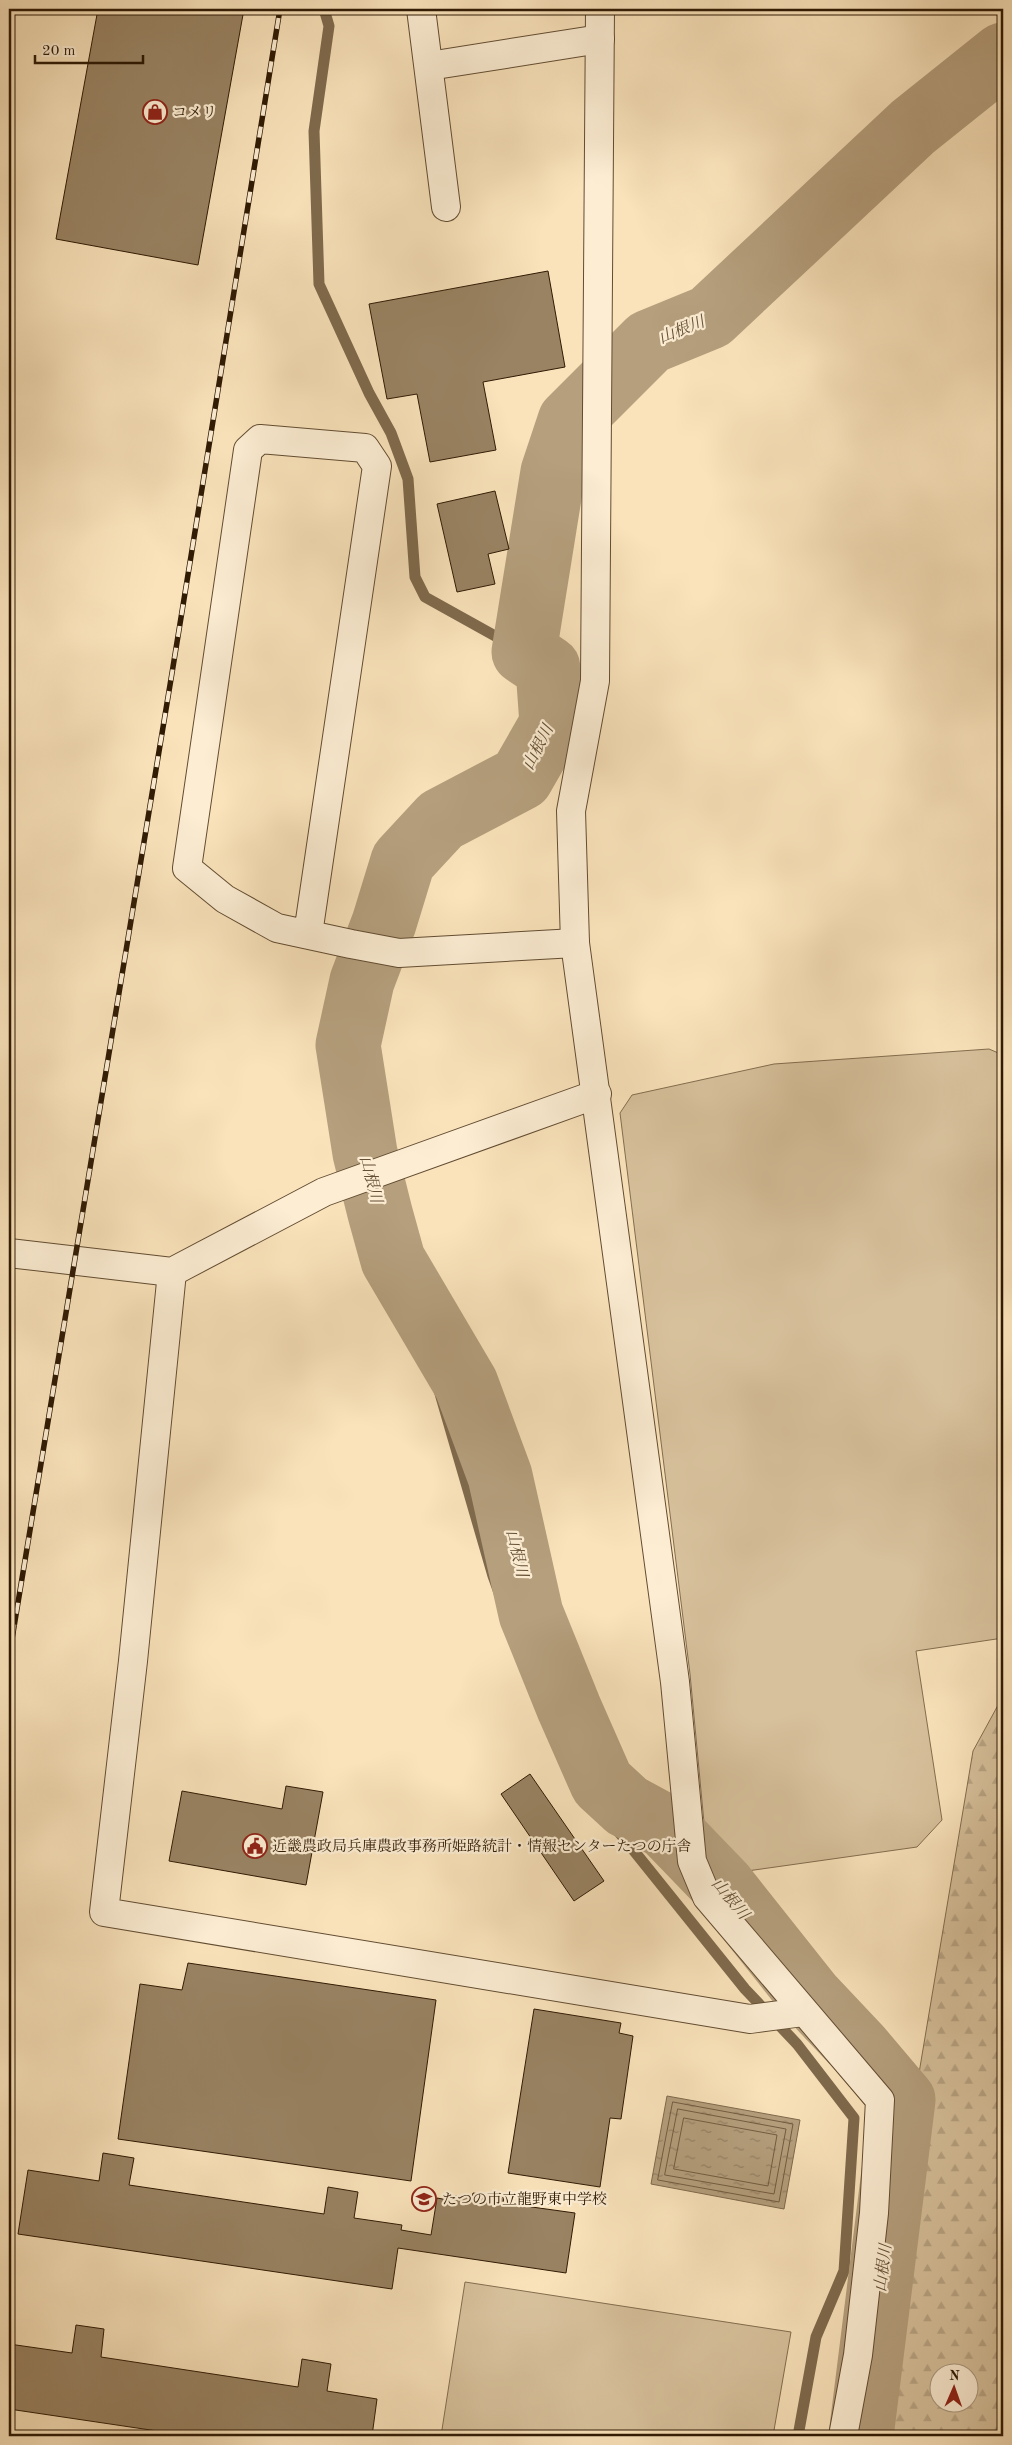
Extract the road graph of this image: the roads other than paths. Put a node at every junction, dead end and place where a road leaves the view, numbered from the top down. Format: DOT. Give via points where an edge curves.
graph roads {
  1 [pos="421,9"];
  2 [pos="600,9"];
  3 [pos="600,39"];
  4 [pos="429,66"];
  5 [pos="446,207"];
  6 [pos="308,934"];
  7 [pos="575,943"];
  8 [pos="597,1094"];
  9 [pos="9,1253"];
  10 [pos="172,1272"];
  11 [pos="803,2012"];
  12 [pos="843,2436"];
  1 -- 4 [label="street"];
  2 -- 3 [label="street"];
  3 -- 4 [label="street"];
  3 -- 7 [label="street" via="595,681 571,811"];
  4 -- 5 [label="street"];
  6 -- 6 [label="street" via="277,928 225,899 187,868 248,450 260,439 365,448 376,466"];
  6 -- 7 [label="street" via="399,953"];
  7 -- 8 [label="street"];
  8 -- 10 [label="street" via="324,1192"];
  8 -- 11 [label="street" via="676,1682 692,1862 708,1897"];
  9 -- 10 [label="street"];
  10 -- 11 [label="street" via="104,1912 750,2019"];
  11 -- 12 [label="street" via="880,2100 874,2213 858,2355"];
}
